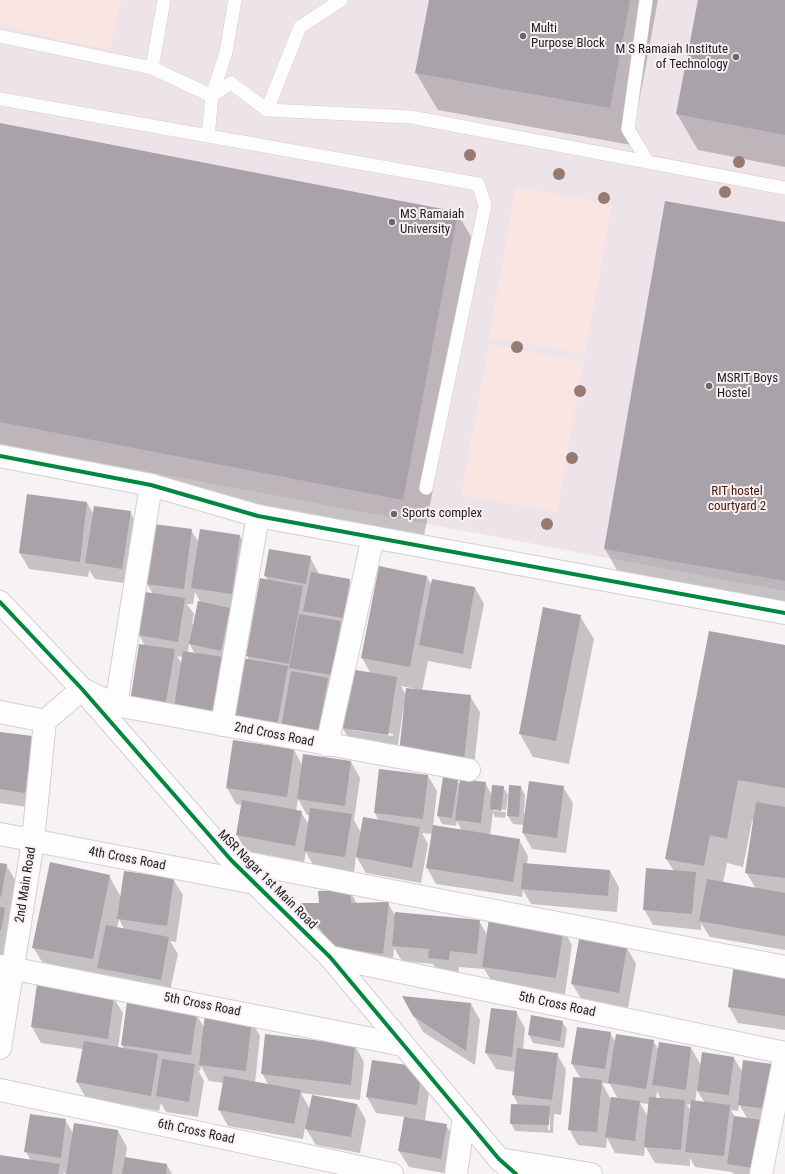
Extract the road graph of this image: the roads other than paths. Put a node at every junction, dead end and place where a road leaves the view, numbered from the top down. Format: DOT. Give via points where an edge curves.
graph roads {
  1 [pos="164,0"];
  2 [pos="235,0"];
  3 [pos="342,0"];
  4 [pos="646,0"];
  5 [pos="0,36"];
  6 [pos="152,68"];
  7 [pos="212,96"];
  8 [pos="0,99"];
  9 [pos="267,110"];
  10 [pos="208,136"];
  11 [pos="648,162"];
  12 [pos="785,188"];
  13 [pos="0,456"];
  14 [pos="151,485"];
  15 [pos="426,488"];
  16 [pos="258,516"];
  17 [pos="373,537"];
  18 [pos="0,602"];
  19 [pos="785,613"];
  20 [pos="82,690"];
  21 [pos="116,705"];
  22 [pos="0,712"];
  23 [pos="45,721"];
  24 [pos="222,725"];
  25 [pos="327,745"];
  26 [pos="469,770"];
  27 [pos="0,834"];
  28 [pos="33,841"];
  29 [pos="231,860"];
  30 [pos="254,883"];
  31 [pos="330,957"];
  32 [pos="6,967"];
  33 [pos="785,967"];
  34 [pos="403,1044"];
  35 [pos="0,1048"];
  36 [pos="785,1054"];
  37 [pos="0,1090"];
  38 [pos="464,1117"];
  39 [pos="499,1158"];
  40 [pos="392,1174"];
  41 [pos="456,1174"];
  42 [pos="516,1174"];
  43 [pos="591,1174"];
  44 [pos="761,1174"];
  1 -- 6 [label="lane"];
  2 -- 7 [label="lane" via="226,52"];
  3 -- 9 [label="lane" via="300,26"];
  4 -- 11 [label="lane" via="628,129"];
  5 -- 6 [label="lane"];
  6 -- 7 [label="lane"];
  7 -- 9 [label="lane" via="231,83"];
  7 -- 10 [label="lane"];
  8 -- 10 [label="lane"];
  9 -- 11 [label="lane" via="410,117"];
  10 -- 15 [label="lane" via="478,184 485,205"];
  11 -- 12 [label="lane"];
  13 -- 14 [label="street"];
  14 -- 16 [label="street"];
  14 -- 21 [label="street"];
  16 -- 17 [label="street"];
  16 -- 24 [label="street"];
  17 -- 19 [label="street"];
  17 -- 25 [label="street"];
  18 -- 20 [label="street, MSR Nagar 1st Main Road"];
  20 -- 21 [label="street, 2nd Cross Road"];
  20 -- 23 [label="street"];
  20 -- 29 [label="street, MSR Nagar 1st Main Road"];
  21 -- 24 [label="street, 2nd Cross Road"];
  22 -- 23 [label="street"];
  23 -- 28 [label="street, 2nd Main Road"];
  24 -- 25 [label="street, 2nd Cross Road"];
  25 -- 26 [label="street, 2nd Cross Road"];
  27 -- 28 [label="street, 4th Cross Road"];
  28 -- 30 [label="street, 4th Cross Road"];
  28 -- 32 [label="street, 2nd Main Road"];
  29 -- 30 [label="street, MSR Nagar 1st Main Road"];
  29 -- 33 [label="street"];
  30 -- 31 [label="street, MSR Nagar 1st Main Road"];
  31 -- 34 [label="street, MSR Nagar 1st Main Road"];
  31 -- 36 [label="street, 5th Cross Road"];
  32 -- 34 [label="street, 5th Cross Road"];
  32 -- 35 [label="street, 2nd Main Road"];
  34 -- 38 [label="street, MSR Nagar 1st Main Road"];
  36 -- 44 [label="street"];
  37 -- 40 [label="street, 6th Cross Road"];
  38 -- 39 [label="street, MSR Nagar 1st Main Road"];
  38 -- 41 [label="street"];
  39 -- 42 [label="street, MSR Nagar 1st Main Road"];
  39 -- 43 [label="street"];
}
